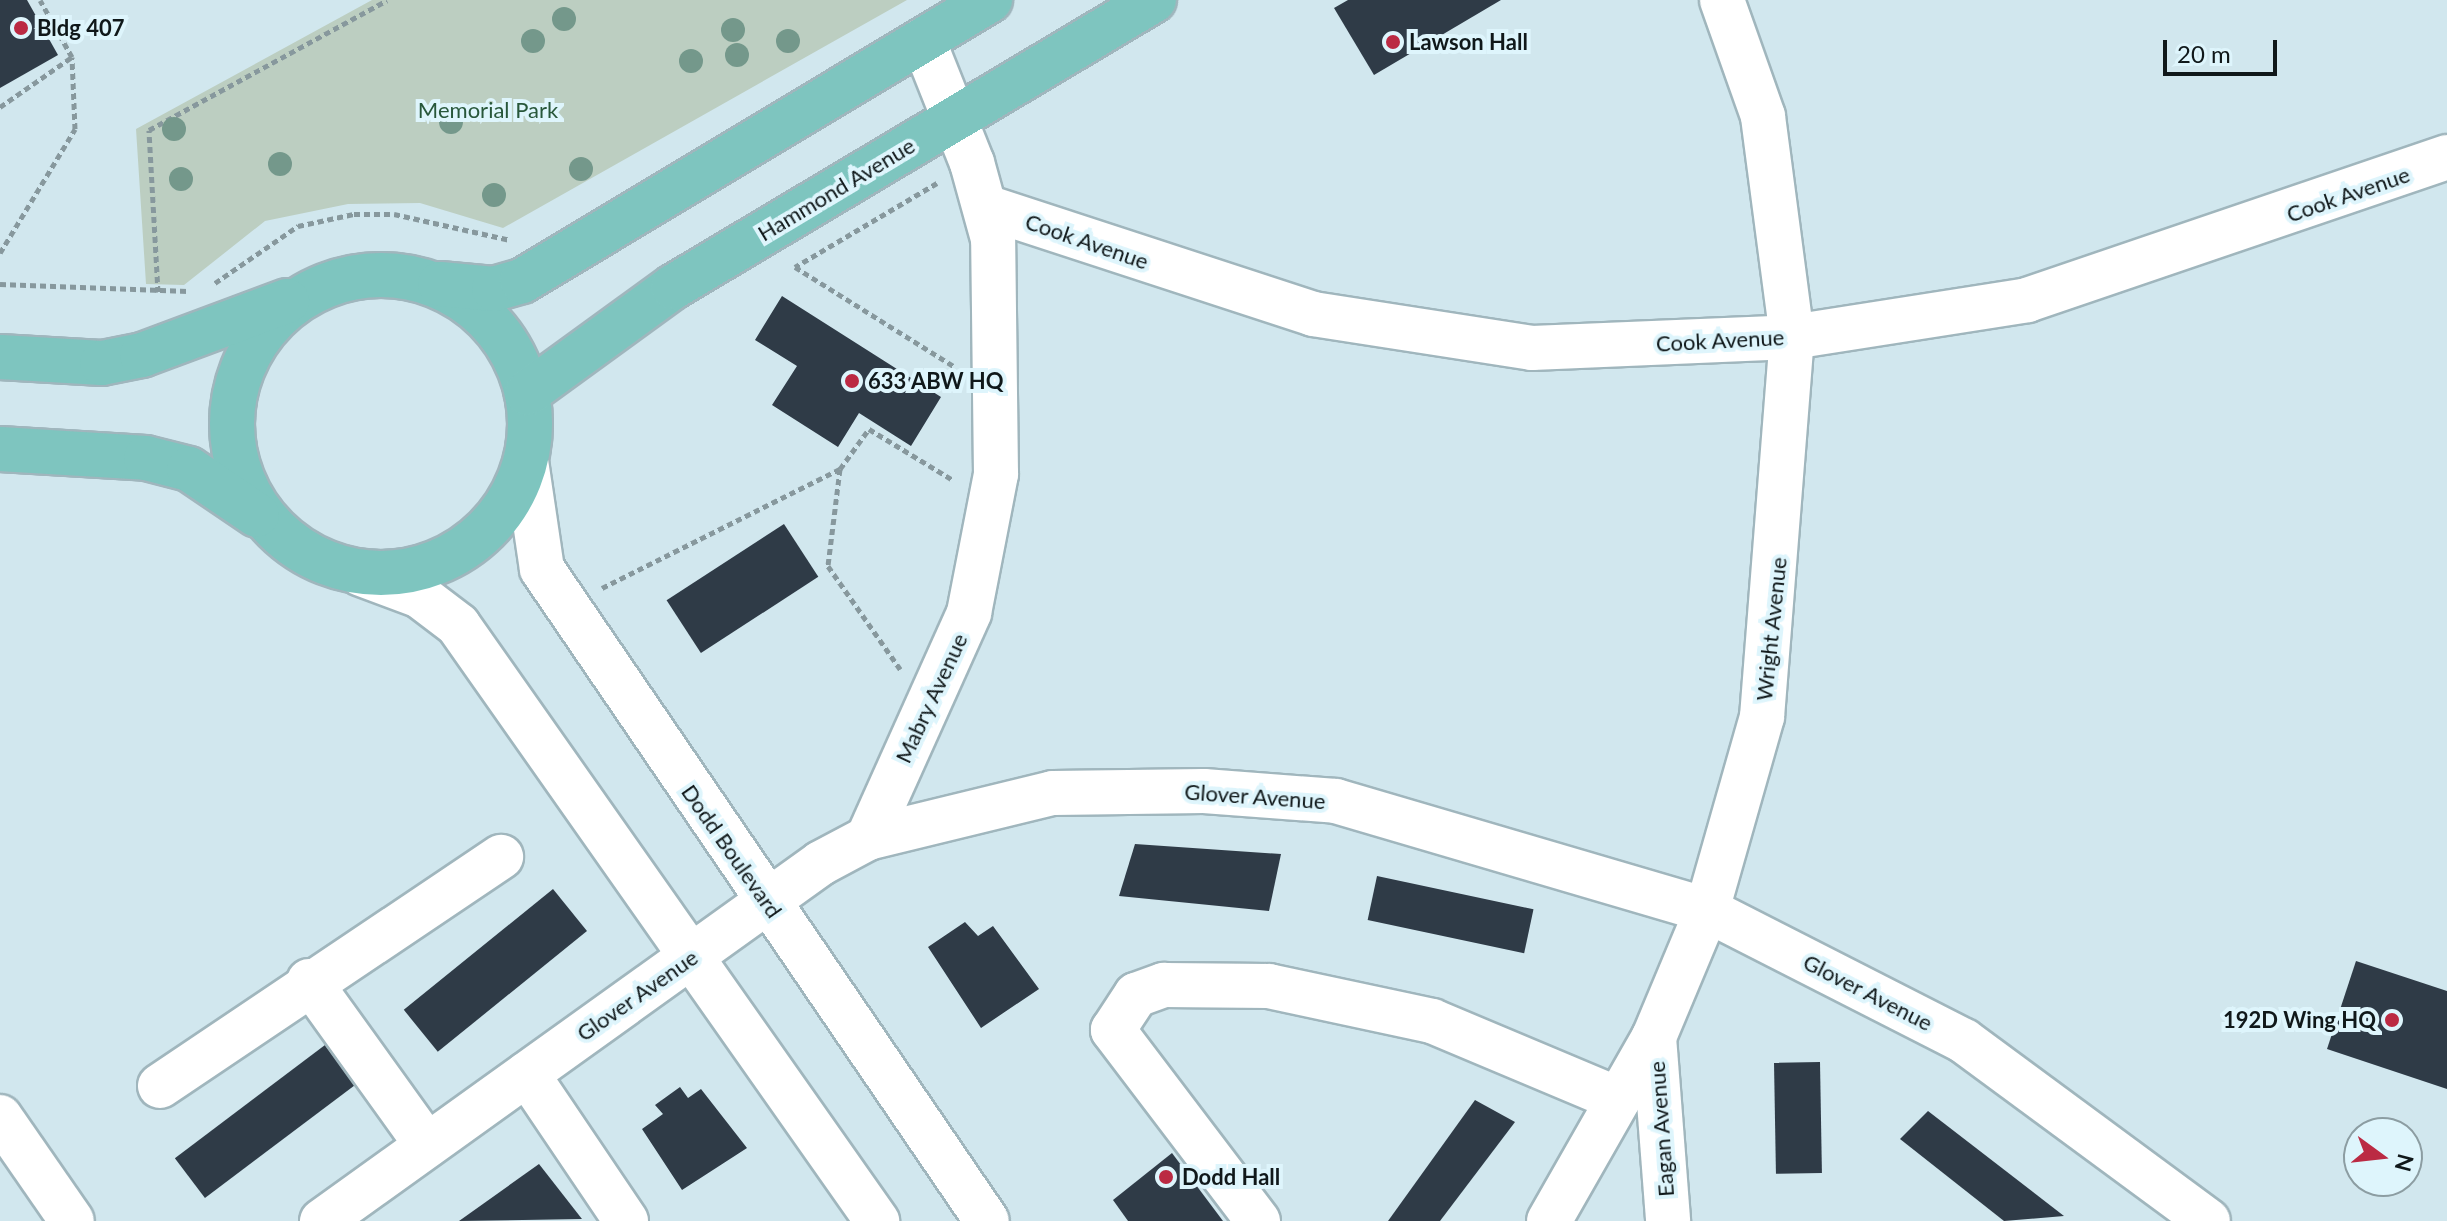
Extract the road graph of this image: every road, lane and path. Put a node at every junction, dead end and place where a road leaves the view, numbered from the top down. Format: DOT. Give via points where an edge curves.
graph roads {
  1 [pos="40,0"];
  2 [pos="387,0"];
  3 [pos="990,0"];
  4 [pos="1154,0"];
  5 [pos="1722,0"];
  6 [pos="923,40"];
  7 [pos="72,57"];
  8 [pos="0,107"];
  9 [pos="956,118"];
  10 [pos="2447,157"];
  11 [pos="972,163"];
  12 [pos="986,207"];
  13 [pos="524,232"];
  14 [pos="0,253"];
  15 [pos="432,282"];
  16 [pos="0,284"];
  17 [pos="311,290"];
  18 [pos="196,291"];
  19 [pos="207,291"];
  20 [pos="158,292"];
  21 [pos="1792,337"];
  22 [pos="0,357"];
  23 [pos="960,370"];
  24 [pos="527,393"];
  25 [pos="0,449"];
  26 [pos="526,461"];
  27 [pos="840,469"];
  28 [pos="992,503"];
  29 [pos="269,525"];
  30 [pos="361,574"];
  31 [pos="593,590"];
  32 [pos="930,711"];
  33 [pos="868,838"];
  34 [pos="501,857"];
  35 [pos="767,902"];
  36 [pos="1707,910"];
  37 [pos="694,956"];
  38 [pos="309,981"];
  39 [pos="1654,1037"];
  40 [pos="527,1074"];
  41 [pos="160,1086"];
  42 [pos="1618,1099"];
  43 [pos="0,1117"];
  44 [pos="427,1145"];
  45 [pos="72,1221"];
  46 [pos="322,1221"];
  47 [pos="626,1221"];
  48 [pos="877,1221"];
  49 [pos="987,1221"];
  50 [pos="1258,1221"];
  51 [pos="1549,1221"];
  52 [pos="1668,1221"];
  53 [pos="2208,1221"];
  1 -- 7 [label="path"];
  2 -- 20 [label="path" via="149,130"];
  3 -- 6 [label="main road"];
  4 -- 9 [label="main road, Hammond Avenue"];
  5 -- 21 [label="street, Wright Avenue" via="1763,116"];
  6 -- 9 [label="street, Mabry Avenue"];
  6 -- 15 [label="main road" via="522,281 494,289"];
  7 -- 8 [label="path"];
  7 -- 14 [label="path" via="75,129"];
  9 -- 11 [label="street, Mabry Avenue"];
  9 -- 24 [label="main road, Hammond Avenue" via="673,287"];
  10 -- 21 [label="street, Cook Avenue" via="2027,300"];
  11 -- 12 [label="street, Mabry Avenue"];
  11 -- 23 [label="path" via="795,267"];
  12 -- 21 [label="street, Cook Avenue" via="1313,314 1421,333 1532,348"];
  12 -- 28 [label="street, Mabry Avenue" via="996,341"];
  13 -- 19 [label="path" via="498,240 448,223 354,214 298,226"];
  15 -- 17 [label="main road" via="391,274"];
  15 -- 24 [label="main road" via="476,307 509,346"];
  16 -- 20 [label="path"];
  17 -- 22 [label="main road" via="142,355 102,363"];
  17 -- 29 [label="main road" via="275,317 248,355 233,398 240,472"];
  18 -- 20 [label="path"];
  21 -- 36 [label="street, Wright Avenue" via="1762,717"];
  24 -- 26 [label="main road"];
  25 -- 29 [label="main road" via="146,458 189,469"];
  26 -- 30 [label="main road" via="510,501 482,535 446,559 405,573"];
  26 -- 35 [label="street, Dodd Boulevard" via="542,569"];
  27 -- 28 [label="path" via="869,429"];
  27 -- 31 [label="path"];
  27 -- 32 [label="path" via="828,566"];
  28 -- 32 [label="street, Mabry Avenue" via="969,613"];
  29 -- 30 [label="main road" via="296,549"];
  30 -- 37 [label="street" via="420,596 458,625"];
  32 -- 33 [label="street, Mabry Avenue"];
  33 -- 35 [label="street, Glover Avenue"];
  33 -- 36 [label="street, Glover Avenue" via="1053,793 1204,791 1336,801"];
  34 -- 38 [label="street"];
  35 -- 37 [label="street, Glover Avenue"];
  35 -- 49 [label="street, Dodd Boulevard"];
  36 -- 39 [label="street, Wright Avenue"];
  36 -- 53 [label="street, Glover Avenue" via="1964,1041"];
  37 -- 40 [label="street, Glover Avenue"];
  37 -- 48 [label="street"];
  38 -- 41 [label="street"];
  38 -- 44 [label="street"];
  39 -- 42 [label="street, Wright Avenue"];
  39 -- 52 [label="street, Eagan Avenue"];
  40 -- 44 [label="street, Glover Avenue"];
  40 -- 47 [label="street"];
  42 -- 50 [label="street" via="1432,1021 1269,986 1164,985 1136,995 1113,1030"];
  42 -- 51 [label="street, Wright Avenue"];
  43 -- 45 [label="street"];
  44 -- 46 [label="street, Glover Avenue"];
}
